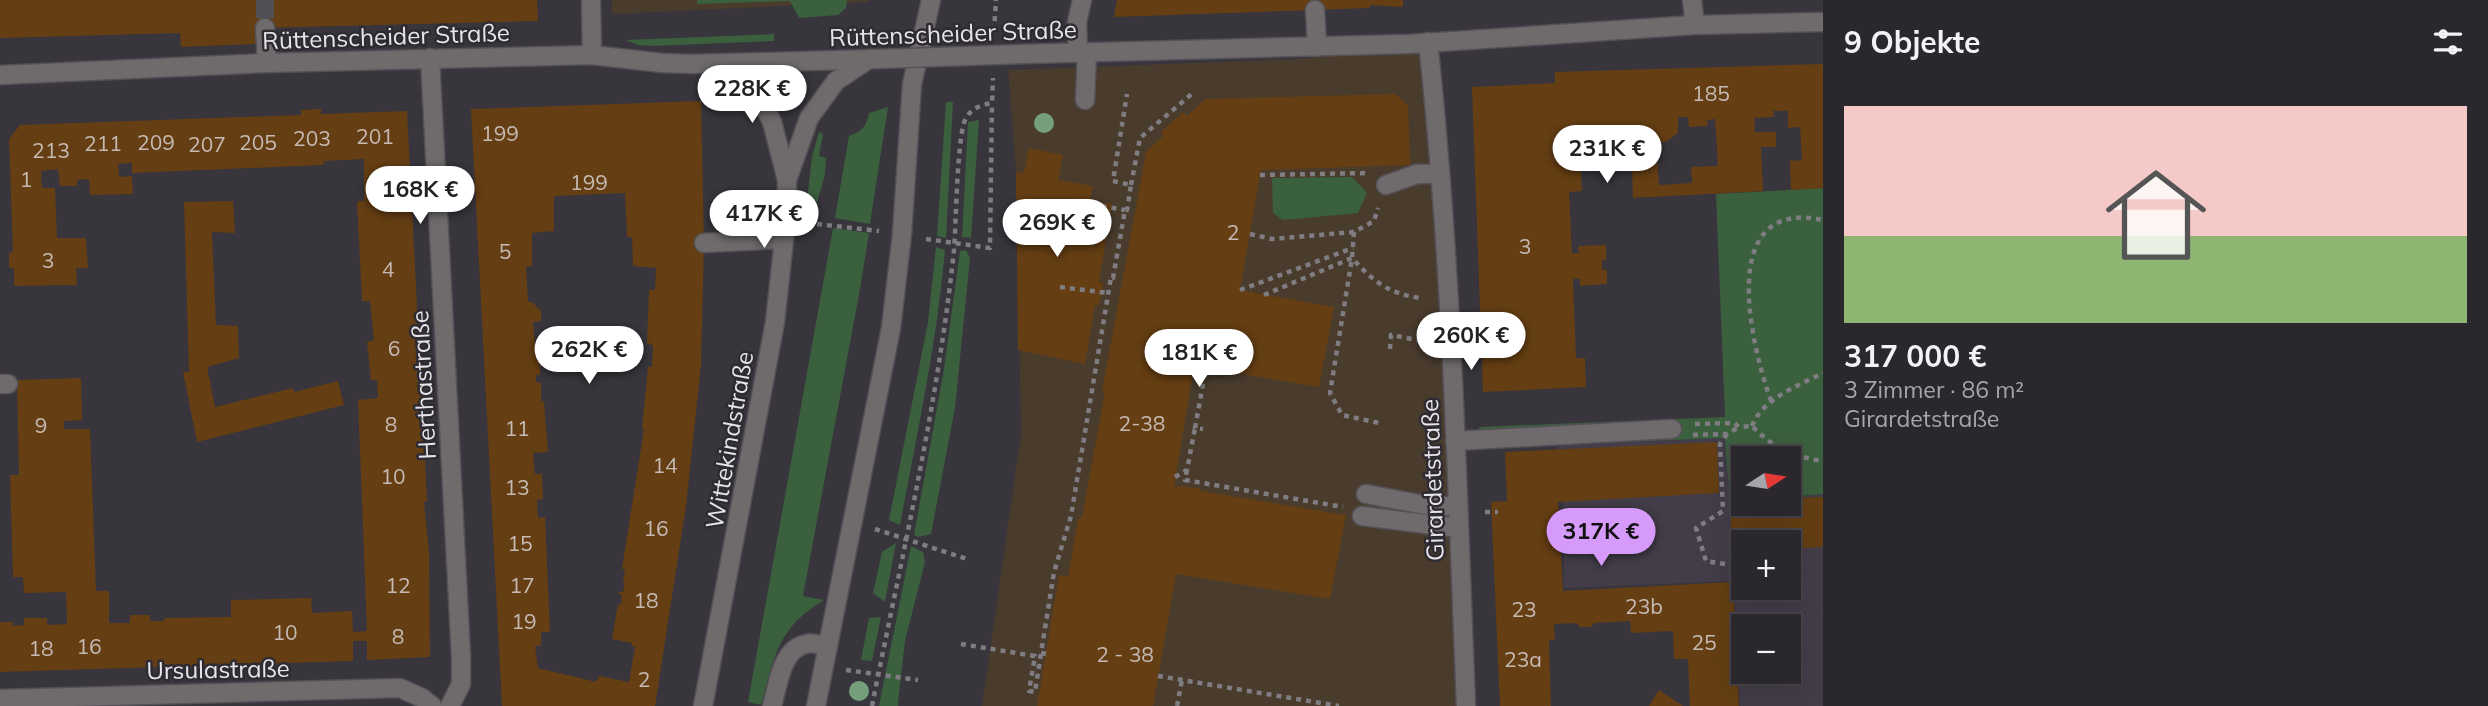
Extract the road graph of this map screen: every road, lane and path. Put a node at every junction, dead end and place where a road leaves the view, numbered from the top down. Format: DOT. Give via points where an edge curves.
graph roads {
  1 [pos="591,0"];
  2 [pos="931,0"];
  3 [pos="996,0"];
  4 [pos="1082,0"];
  5 [pos="1692,0"];
  6 [pos="1315,10"];
  7 [pos="1823,22"];
  8 [pos="1695,25"];
  9 [pos="265,28"];
  10 [pos="994,35"];
  11 [pos="1428,42"];
  12 [pos="1317,47"];
  13 [pos="1083,53"];
  14 [pos="592,55"];
  15 [pos="430,58"];
  16 [pos="874,59"];
  17 [pos="267,63"];
  18 [pos="730,63"];
  19 [pos="0,75"];
  20 [pos="993,76"];
  21 [pos="1194,92"];
  22 [pos="1127,94"];
  23 [pos="1085,100"];
  24 [pos="992,103"];
  25 [pos="1440,174"];
  26 [pos="1260,175"];
  27 [pos="787,180"];
  28 [pos="1131,185"];
  29 [pos="1386,185"];
  30 [pos="1072,201"];
  31 [pos="1125,209"];
  32 [pos="1823,220"];
  33 [pos="817,224"];
  34 [pos="873,230"];
  35 [pos="1354,232"];
  36 [pos="1250,233"];
  37 [pos="902,234"];
  38 [pos="784,239"];
  39 [pos="704,243"];
  40 [pos="955,243"];
  41 [pos="1353,248"];
  42 [pos="1117,257"];
  43 [pos="1126,258"];
  44 [pos="1353,258"];
  45 [pos="1060,287"];
  46 [pos="1240,290"];
  47 [pos="1108,293"];
  48 [pos="1264,295"];
  49 [pos="1421,298"];
  50 [pos="1422,341"];
  51 [pos="1390,349"];
  52 [pos="1199,367"];
  53 [pos="1823,373"];
  54 [pos="1771,401"];
  55 [pos="1379,423"];
  56 [pos="1752,426"];
  57 [pos="1678,427"];
  58 [pos="1739,427"];
  59 [pos="1195,428"];
  60 [pos="1203,429"];
  61 [pos="1727,434"];
  62 [pos="1698,435"];
  63 [pos="1455,442"];
  64 [pos="1823,461"];
  65 [pos="1187,470"];
  66 [pos="1175,477"];
  67 [pos="1366,494"];
  68 [pos="1457,506"];
  69 [pos="1356,512"];
  70 [pos="1485,512"];
  71 [pos="1498,512"];
  72 [pos="853,522"];
  73 [pos="1458,528"];
  74 [pos="905,538"];
  75 [pos="970,560"];
  76 [pos="1731,565"];
  77 [pos="961,644"];
  78 [pos="828,646"];
  79 [pos="824,667"];
  80 [pos="878,676"];
  81 [pos="1158,676"];
  82 [pos="918,680"];
  83 [pos="1182,680"];
  84 [pos="0,699"];
  85 [pos="432,706"];
  86 [pos="450,706"];
  87 [pos="703,706"];
  88 [pos="772,706"];
  89 [pos="816,706"];
  90 [pos="872,706"];
  91 [pos="1177,706"];
  92 [pos="1339,706"];
  93 [pos="1466,706"];
  1 -- 14 [label="street"];
  2 -- 37 [label="street" via="912,84"];
  3 -- 10 [label="path"];
  4 -- 13 [label="street" via="1077,22"];
  5 -- 8 [label="street"];
  6 -- 12 [label="street"];
  7 -- 8 [label="street, Rüttenscheider Straße"];
  8 -- 11 [label="street, Rüttenscheider Straße"];
  9 -- 17 [label="street"];
  11 -- 12 [label="street, Rüttenscheider Straße"];
  11 -- 25 [label="street, Girardetstraße"];
  12 -- 13 [label="street, Rüttenscheider Straße"];
  13 -- 16 [label="street, Rüttenscheider Straße, bridge"];
  13 -- 23 [label="street"];
  14 -- 15 [label="street, Rüttenscheider Straße"];
  14 -- 18 [label="street, Rüttenscheider Straße" via="662,64"];
  15 -- 17 [label="street, Rüttenscheider Straße"];
  15 -- 86 [label="street, Herthastraße" via="461,684"];
  16 -- 18 [label="street, Rüttenscheider Straße"];
  16 -- 27 [label="street, Wittekindstraße" via="836,81 809,118"];
  17 -- 19 [label="street, Rüttenscheider Straße"];
  18 -- 27 [label="street, Wittekindstraße" via="759,96 772,122"];
  20 -- 24 [label="path"];
  21 -- 28 [label="path" via="1140,138"];
  22 -- 28 [label="path" via="1114,181"];
  24 -- 40 [label="path" via="971,111 962,128"];
  24 -- 40 [label="path" via="990,248"];
  25 -- 29 [label="street" via="1417,174"];
  25 -- 63 [label="street, Girardetstraße"];
  26 -- 29 [label="path" via="1370,173"];
  27 -- 38 [label="street, Wittekindstraße"];
  28 -- 31 [label="path"];
  29 -- 35 [label="path" via="1374,221"];
  30 -- 31 [label="path"];
  31 -- 42 [label="path"];
  32 -- 54 [label="path" via="1804,217 1779,222 1755,243 1749,292 1752,329"];
  33 -- 34 [label="path"];
  35 -- 36 [label="path" via="1272,239"];
  35 -- 41 [label="path"];
  37 -- 40 [label="path"];
  37 -- 72 [label="street" via="891,328"];
  38 -- 39 [label="street"];
  38 -- 87 [label="street, Wittekindstraße" via="775,322"];
  40 -- 74 [label="path" via="939,361"];
  41 -- 44 [label="path"];
  41 -- 46 [label="path"];
  42 -- 43 [label="path"];
  42 -- 47 [label="path"];
  44 -- 48 [label="path"];
  44 -- 49 [label="path" via="1388,290"];
  44 -- 55 [label="path" via="1330,393 1342,415"];
  45 -- 47 [label="path"];
  47 -- 77 [label="path" via="1071,516 1054,572 1035,691 1029,691 1035,656"];
  50 -- 51 [label="path" via="1391,335"];
  52 -- 59 [label="path" via="1203,379"];
  53 -- 54 [label="path"];
  54 -- 56 [label="path"];
  56 -- 58 [label="path"];
  56 -- 64 [label="path" via="1767,442"];
  57 -- 58 [label="path" via="1734,423"];
  57 -- 63 [label="street"];
  58 -- 61 [label="path"];
  59 -- 60 [label="path"];
  59 -- 65 [label="path"];
  61 -- 62 [label="path"];
  61 -- 76 [label="path" via="1720,444 1723,511 1696,528 1706,561"];
  63 -- 68 [label="street, Girardetstraße"];
  65 -- 66 [label="path"];
  65 -- 69 [label="path" via="1185,480"];
  67 -- 68 [label="street" via="1430,506"];
  68 -- 73 [label="street, Girardetstraße"];
  69 -- 73 [label="street"];
  70 -- 71 [label="path"];
  72 -- 74 [label="path"];
  72 -- 78 [label="street"];
  73 -- 93 [label="street, Girardetstraße"];
  74 -- 75 [label="path"];
  74 -- 80 [label="path"];
  78 -- 79 [label="street"];
  78 -- 88 [label="street" via="807,643 794,649 785,660"];
  79 -- 80 [label="path"];
  79 -- 89 [label="street"];
  80 -- 82 [label="path"];
  80 -- 90 [label="path"];
  81 -- 83 [label="path"];
  83 -- 91 [label="path"];
  83 -- 92 [label="path"];
  84 -- 85 [label="street, Ursulastraße" via="400,688"];
}
